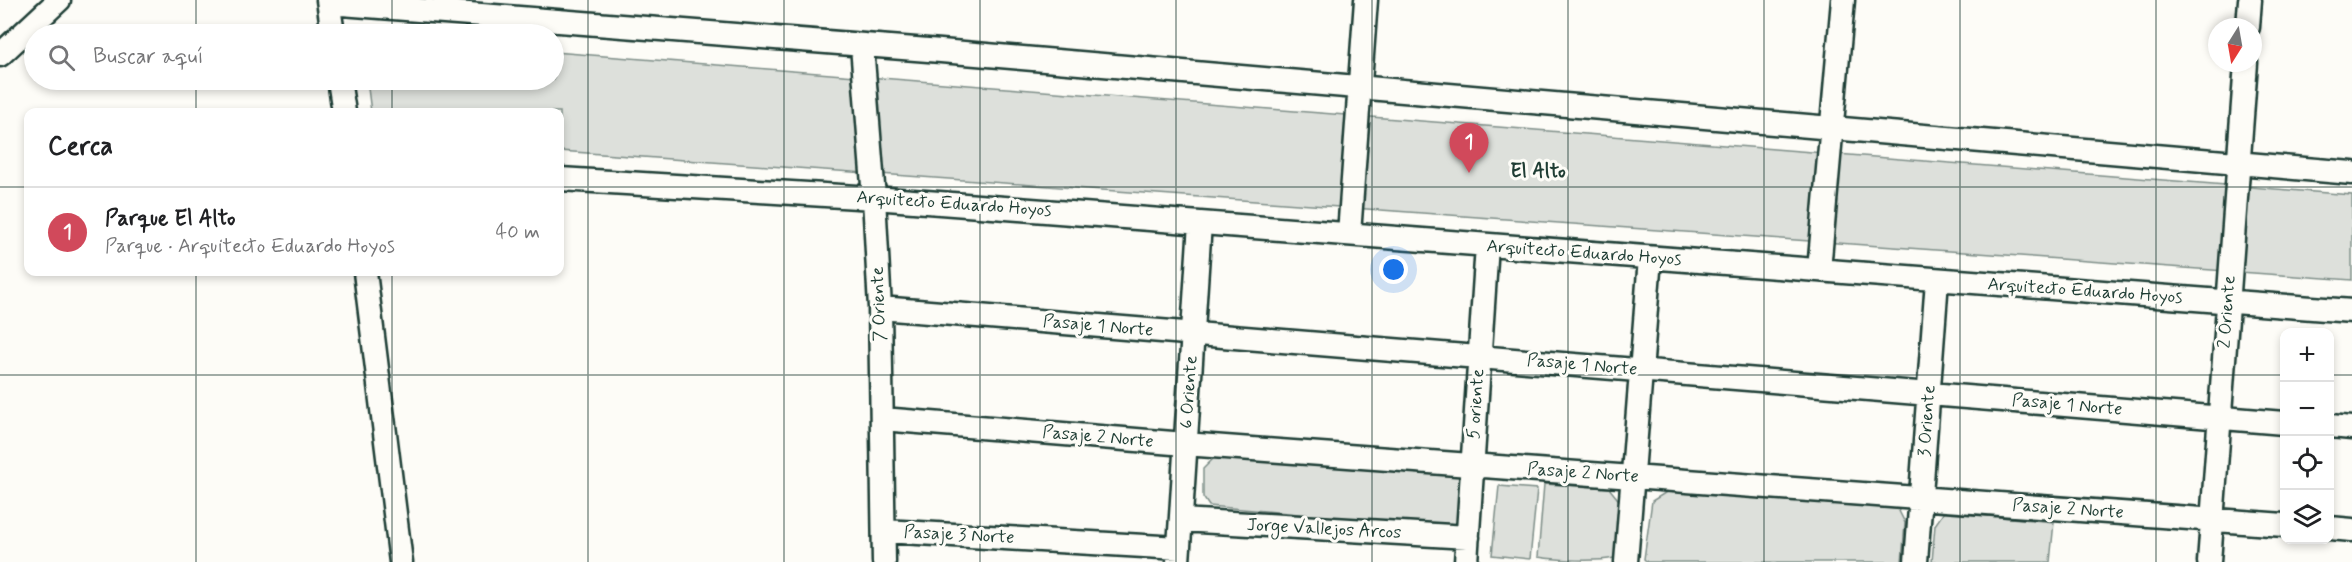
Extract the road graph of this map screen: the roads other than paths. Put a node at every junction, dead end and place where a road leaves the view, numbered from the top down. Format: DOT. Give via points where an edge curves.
graph roads {
  1 [pos="59,0"];
  2 [pos="1366,0"];
  3 [pos="1843,0"];
  4 [pos="2250,0"];
  5 [pos="328,1"];
  6 [pos="405,4"];
  7 [pos="2249,18"];
  8 [pos="33,24"];
  9 [pos="331,24"];
  10 [pos="24,33"];
  11 [pos="862,46"];
  12 [pos="0,55"];
  13 [pos="2245,72"];
  14 [pos="1359,88"];
  15 [pos="341,90"];
  16 [pos="343,108"];
  17 [pos="1832,128"];
  18 [pos="2240,163"];
  19 [pos="2352,173"];
  20 [pos="564,178"];
  21 [pos="874,198"];
  22 [pos="1200,223"];
  23 [pos="1349,234"];
  24 [pos="1486,245"];
  25 [pos="1650,258"];
  26 [pos="1819,270"];
  27 [pos="365,276"];
  28 [pos="1937,280"];
  29 [pos="2228,302"];
  30 [pos="880,308"];
  31 [pos="2352,311"];
  32 [pos="1193,333"];
  33 [pos="1479,357"];
  34 [pos="1641,370"];
  35 [pos="1929,393"];
  36 [pos="2219,417"];
  37 [pos="882,418"];
  38 [pos="2280,423"];
  39 [pos="2334,426"];
  40 [pos="2352,428"];
  41 [pos="1185,444"];
  42 [pos="1472,465"];
  43 [pos="1633,476"];
  44 [pos="1921,498"];
  45 [pos="1181,520"];
  46 [pos="2212,520"];
  47 [pos="2280,525"];
  48 [pos="2334,528"];
  49 [pos="2352,530"];
  50 [pos="884,531"];
  51 [pos="1468,537"];
  52 [pos="1178,555"];
  53 [pos="401,562"];
  54 [pos="884,562"];
  55 [pos="1466,562"];
  56 [pos="1473,562"];
  57 [pos="1626,562"];
  58 [pos="1916,562"];
  59 [pos="2209,562"];
  1 -- 8 [label="street"];
  2 -- 14 [label="street"];
  3 -- 17 [label="street"];
  4 -- 7 [label="street"];
  5 -- 6 [label="street"];
  5 -- 9 [label="street"];
  6 -- 11 [label="street"];
  10 -- 12 [label="street"];
  11 -- 14 [label="street"];
  11 -- 21 [label="street, 7 Oriente"];
  13 -- 18 [label="street, 2 Oriente"];
  14 -- 17 [label="street"];
  14 -- 23 [label="street"];
  15 -- 16 [label="street"];
  17 -- 18 [label="street"];
  17 -- 26 [label="street"];
  18 -- 19 [label="street"];
  18 -- 29 [label="street, 2 Oriente"];
  20 -- 21 [label="street, Arquitecto Eduardo Hoyos"];
  21 -- 22 [label="street, Arquitecto Eduardo Hoyos"];
  21 -- 30 [label="street, 7 Oriente"];
  22 -- 23 [label="street, Arquitecto Eduardo Hoyos"];
  22 -- 32 [label="street, 6 Oriente"];
  23 -- 24 [label="street, Arquitecto Eduardo Hoyos"];
  24 -- 25 [label="street, Arquitecto Eduardo Hoyos"];
  24 -- 33 [label="street, 5 oriente"];
  25 -- 26 [label="street, Arquitecto Eduardo Hoyos"];
  25 -- 34 [label="street"];
  26 -- 28 [label="street, Arquitecto Eduardo Hoyos"];
  27 -- 53 [label="street"];
  28 -- 29 [label="street, Arquitecto Eduardo Hoyos"];
  28 -- 35 [label="street, 3 Oriente"];
  29 -- 31 [label="street, Arquitecto Eduardo Hoyos"];
  29 -- 36 [label="street, 2 Oriente"];
  30 -- 32 [label="street, Pasaje 1 Norte"];
  30 -- 37 [label="street, 7 Oriente"];
  32 -- 33 [label="street, Pasaje 1 Norte"];
  32 -- 41 [label="street, 6 Oriente"];
  33 -- 34 [label="street, Pasaje 1 Norte"];
  33 -- 42 [label="street, 5 oriente"];
  34 -- 35 [label="street, Pasaje 1 Norte"];
  34 -- 43 [label="street"];
  35 -- 36 [label="street, Pasaje 1 Norte"];
  35 -- 44 [label="street, 3 Oriente"];
  36 -- 38 [label="street, Pasaje 1 Norte"];
  36 -- 46 [label="street, 2 Oriente"];
  37 -- 41 [label="street, Pasaje 2 Norte"];
  37 -- 50 [label="street, 7 Oriente"];
  39 -- 40 [label="street"];
  41 -- 42 [label="street, Pasaje 2 Norte"];
  41 -- 45 [label="street, 6 Oriente"];
  42 -- 43 [label="street, Pasaje 2 Norte"];
  42 -- 51 [label="street, 5 oriente"];
  43 -- 44 [label="street, Pasaje 2 Norte"];
  43 -- 57 [label="street"];
  44 -- 46 [label="street, Pasaje 2 Norte"];
  44 -- 58 [label="street, 3 Oriente"];
  45 -- 51 [label="street, Jorge Vallejos Arcos"];
  45 -- 52 [label="street, 6 Oriente"];
  46 -- 47 [label="street, Pasaje 2 Norte"];
  46 -- 59 [label="street, 2 Oriente"];
  48 -- 49 [label="street"];
  50 -- 52 [label="street, Pasaje 3 Norte"];
  50 -- 54 [label="street, 7 Oriente"];
  51 -- 55 [label="street, 5 oriente"];
  55 -- 56 [label="street"];
}
